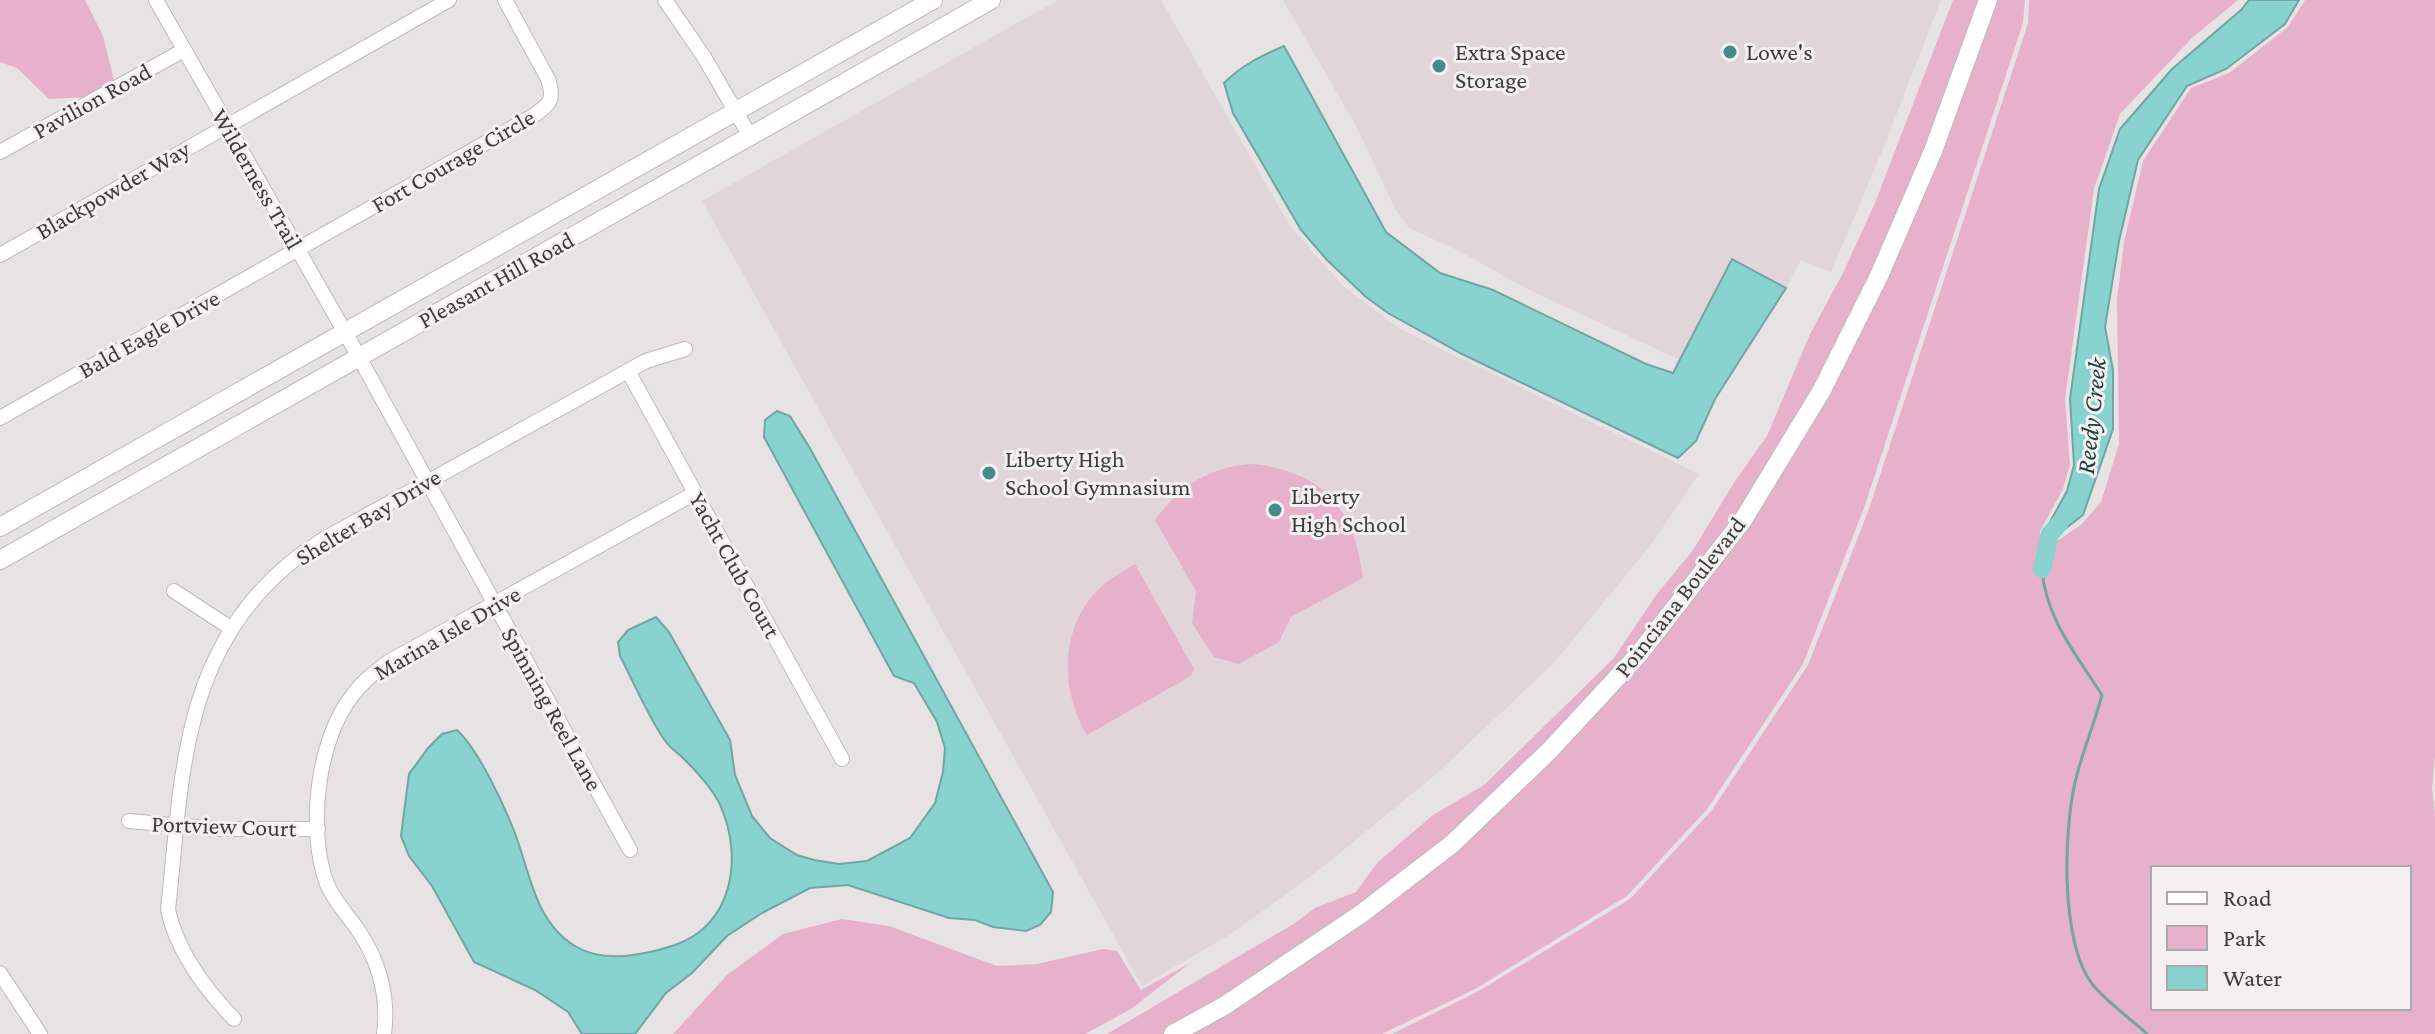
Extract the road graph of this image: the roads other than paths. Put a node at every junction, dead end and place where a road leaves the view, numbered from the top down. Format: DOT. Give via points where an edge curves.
graph roads {
  1 [pos="156,0"];
  2 [pos="449,0"];
  3 [pos="505,0"];
  4 [pos="665,0"];
  5 [pos="933,0"];
  6 [pos="939,0"];
  7 [pos="991,0"];
  8 [pos="1988,0"];
  9 [pos="911,45"];
  10 [pos="184,50"];
  11 [pos="736,111"];
  12 [pos="227,126"];
  13 [pos="750,136"];
  14 [pos="0,152"];
  15 [pos="298,250"];
  16 [pos="0,255"];
  17 [pos="344,333"];
  18 [pos="685,349"];
  19 [pos="359,357"];
  20 [pos="628,371"];
  21 [pos="0,418"];
  22 [pos="427,482"];
  23 [pos="695,493"];
  24 [pos="0,527"];
  25 [pos="0,560"];
  26 [pos="174,591"];
  27 [pos="494,603"];
  28 [pos="232,629"];
  29 [pos="842,759"];
  30 [pos="129,821"];
  31 [pos="177,825"];
  32 [pos="318,829"];
  33 [pos="630,850"];
  34 [pos="0,973"];
  35 [pos="234,1019"];
  36 [pos="40,1034"];
  37 [pos="384,1034"];
  38 [pos="1173,1034"];
  1 -- 10 [label="street, Wilderness Trail"];
  2 -- 12 [label="street"];
  3 -- 15 [label="street, Fort Courage Circle" via="548,79 548,105"];
  4 -- 11 [label="street"];
  5 -- 11 [label="main road, Pleasant Hill Road"];
  6 -- 9 [label="main road"];
  7 -- 9 [label="main road, Pleasant Hill Road"];
  8 -- 38 [label="main road, Poinciana Boulevard" via="1933,151 1822,390 1743,520 1639,654 1452,844 1361,914"];
  9 -- 13 [label="main road, Pleasant Hill Road"];
  10 -- 12 [label="street, Wilderness Trail"];
  10 -- 14 [label="street, Pavilion Road"];
  11 -- 13 [label="street"];
  11 -- 17 [label="main road, Pleasant Hill Road"];
  12 -- 15 [label="street, Wilderness Trail"];
  12 -- 16 [label="street, Blackpowder Way"];
  13 -- 19 [label="main road, Pleasant Hill Road"];
  15 -- 17 [label="street, Wilderness Trail"];
  15 -- 21 [label="street, Bald Eagle Drive"];
  17 -- 19 [label="street, Wilderness Trail"];
  17 -- 24 [label="main road, Pleasant Hill Road"];
  18 -- 20 [label="street, Shelter Bay Drive"];
  19 -- 22 [label="street, Spinning Reel Lane"];
  19 -- 25 [label="main road, Pleasant Hill Road"];
  20 -- 22 [label="street, Shelter Bay Drive"];
  20 -- 23 [label="street, Yacht Club Court"];
  22 -- 27 [label="street, Spinning Reel Lane"];
  22 -- 28 [label="street, Shelter Bay Drive" via="288,564"];
  23 -- 27 [label="street, Marina Isle Drive"];
  23 -- 29 [label="street, Yacht Club Court"];
  26 -- 28 [label="street"];
  27 -- 32 [label="street, Marina Isle Drive" via="388,662 351,696 326,747"];
  27 -- 33 [label="street, Spinning Reel Lane"];
  28 -- 31 [label="street, Shelter Bay Drive" via="216,653 190,725"];
  30 -- 31 [label="street, Portview Court"];
  31 -- 32 [label="street, Portview Court"];
  31 -- 35 [label="street, Shelter Bay Drive" via="171,923 211,996"];
  32 -- 37 [label="street, Marina Isle Drive" via="327,883 376,963 386,1007"];
  34 -- 36 [label="street"];
}
